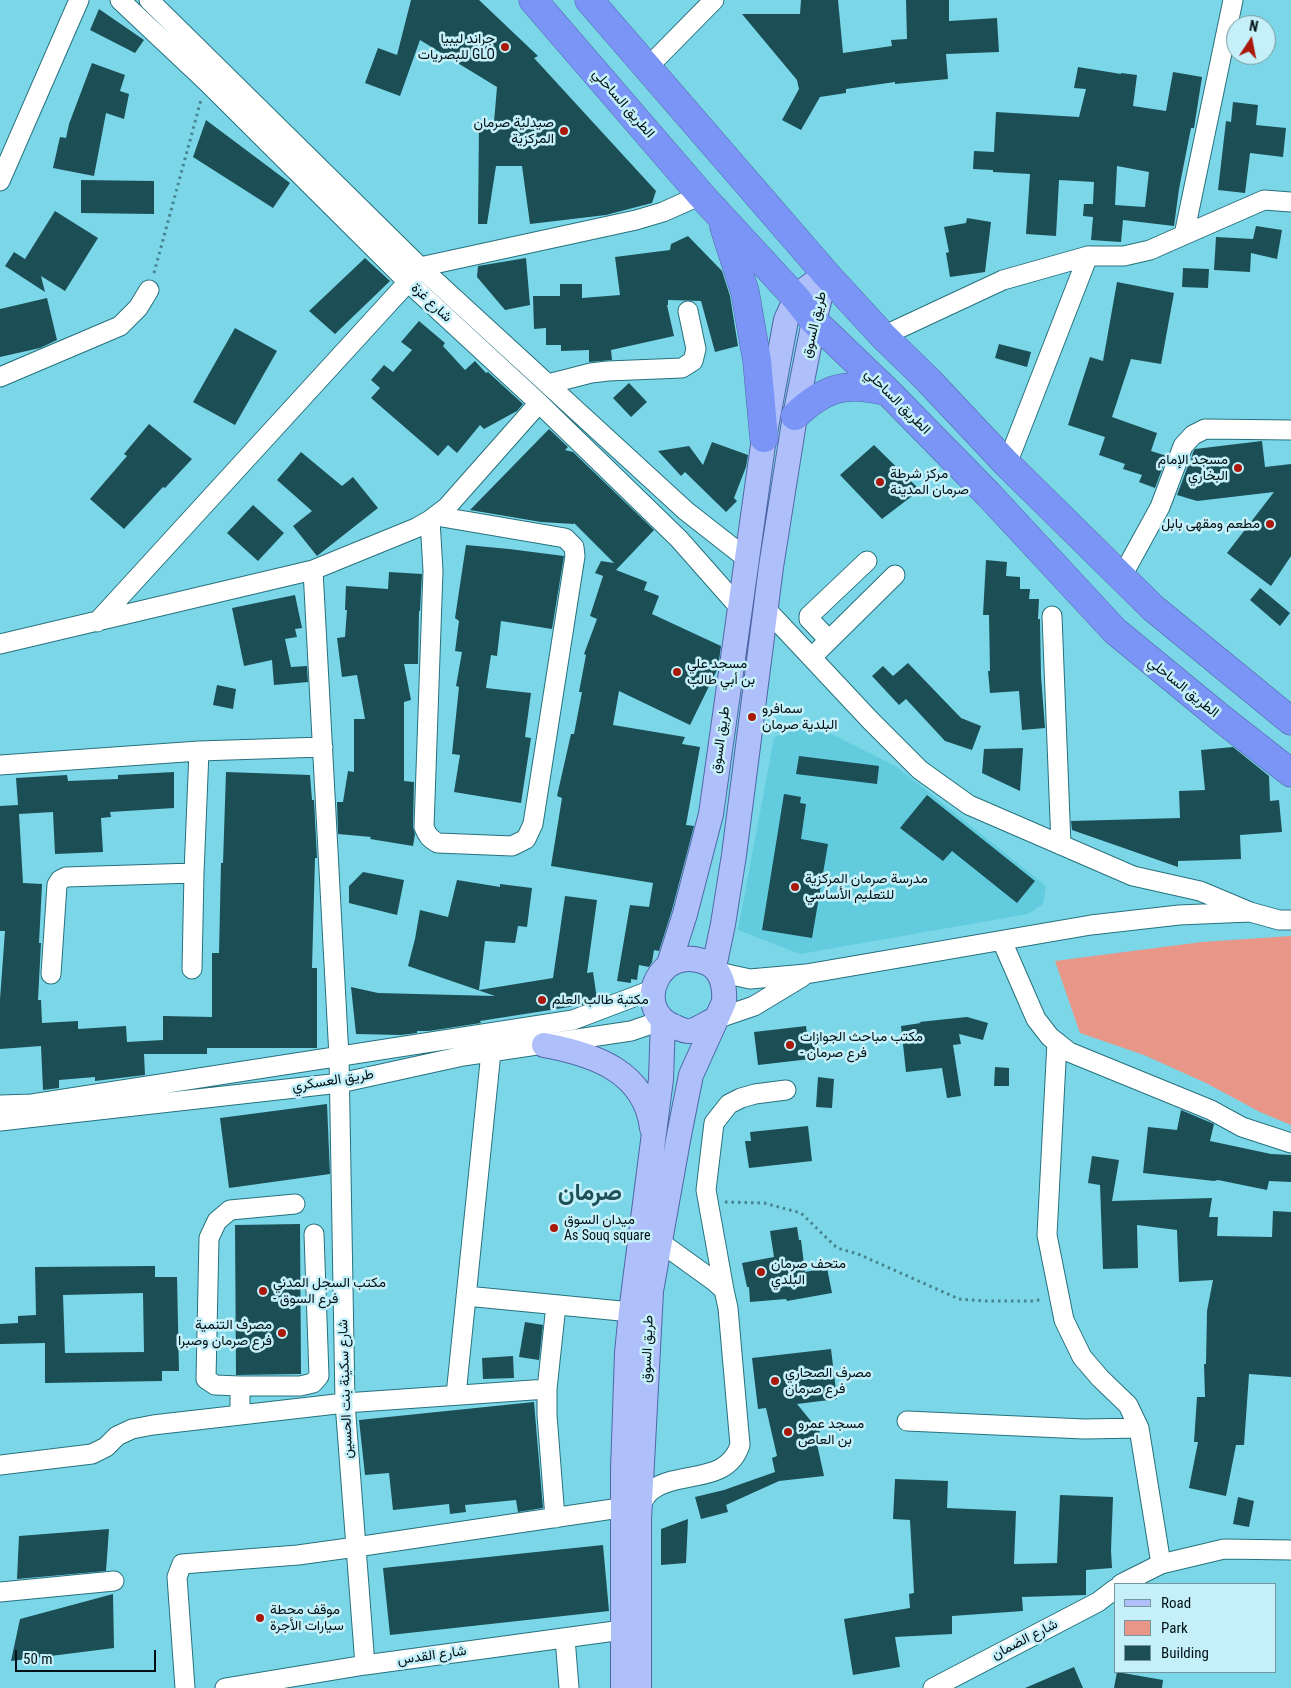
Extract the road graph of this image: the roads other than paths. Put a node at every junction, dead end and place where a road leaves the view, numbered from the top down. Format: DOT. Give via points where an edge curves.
graph roads {
  1 [pos="79,0"];
  2 [pos="120,0"];
  3 [pos="149,0"];
  4 [pos="588,0"];
  5 [pos="1233,0"];
  6 [pos="536,1"];
  7 [pos="709,3"];
  8 [pos="648,67"];
  9 [pos="0,181"];
  10 [pos="701,195"];
  11 [pos="1291,202"];
  12 [pos="722,218"];
  13 [pos="1184,235"];
  14 [pos="1088,256"];
  15 [pos="420,267"];
  16 [pos="826,274"];
  17 [pos="408,282"];
  18 [pos="150,290"];
  19 [pos="796,298"];
  20 [pos="688,311"];
  21 [pos="814,321"];
  22 [pos="883,336"];
  23 [pos="0,377"];
  24 [pos="548,384"];
  25 [pos="888,392"];
  26 [pos="538,403"];
  27 [pos="796,416"];
  28 [pos="1291,430"];
  29 [pos="764,438"];
  30 [pos="1006,464"];
  31 [pos="433,518"];
  32 [pos="746,558"];
  33 [pos="867,561"];
  34 [pos="771,567"];
  35 [pos="313,570"];
  36 [pos="895,575"];
  37 [pos="1122,578"];
  38 [pos="739,607"];
  39 [pos="766,609"];
  40 [pos="1052,616"];
  41 [pos="97,622"];
  42 [pos="829,640"];
  43 [pos="0,644"];
  44 [pos="812,657"];
  45 [pos="1291,721"];
  46 [pos="323,747"];
  47 [pos="199,751"];
  48 [pos="0,765"];
  49 [pos="1291,773"];
  50 [pos="1062,845"];
  51 [pos="194,873"];
  52 [pos="1291,908"];
  53 [pos="1256,913"];
  54 [pos="1291,920"];
  55 [pos="1002,941"];
  56 [pos="669,964"];
  57 [pos="192,969"];
  58 [pos="716,970"];
  59 [pos="52,974"];
  60 [pos="806,974"];
  61 [pos="652,990"];
  62 [pos="716,1019"];
  63 [pos="663,1020"];
  64 [pos="1057,1042"];
  65 [pos="544,1045"];
  66 [pos="490,1052"];
  67 [pos="339,1057"];
  68 [pos="340,1082"];
  69 [pos="786,1090"];
  70 [pos="0,1105"];
  71 [pos="0,1121"];
  72 [pos="653,1135"];
  73 [pos="1291,1143"];
  74 [pos="295,1204"];
  75 [pos="314,1234"];
  76 [pos="660,1242"];
  77 [pos="724,1290"];
  78 [pos="466,1296"];
  79 [pos="556,1305"];
  80 [pos="631,1312"];
  81 [pos="240,1386"];
  82 [pos="547,1389"];
  83 [pos="456,1395"];
  84 [pos="345,1403"];
  85 [pos="240,1416"];
  86 [pos="907,1421"];
  87 [pos="1139,1428"];
  88 [pos="0,1465"];
  89 [pos="631,1506"];
  90 [pos="555,1518"];
  91 [pos="356,1547"];
  92 [pos="1291,1550"];
  93 [pos="1160,1564"];
  94 [pos="114,1581"];
  95 [pos="1124,1583"];
  96 [pos="1114,1591"];
  97 [pos="0,1592"];
  98 [pos="631,1629"];
  99 [pos="565,1638"];
  100 [pos="365,1665"];
  101 [pos="185,1688"];
  102 [pos="225,1688"];
  103 [pos="569,1688"];
  104 [pos="622,1688"];
  105 [pos="639,1688"];
  106 [pos="933,1688"];
  1 -- 9 [label="street"];
  2 -- 17 [label="street, شارع غزة"];
  3 -- 15 [label="street, شارع غزة"];
  4 -- 8 [label="highway"];
  5 -- 13 [label="street"];
  6 -- 10 [label="highway, الطريق الساحلي"];
  7 -- 8 [label="street"];
  8 -- 16 [label="highway"];
  10 -- 12 [label="highway, الطريق الساحلي"];
  10 -- 15 [label="street" via="636,220"];
  11 -- 13 [label="street" via="1264,200"];
  12 -- 19 [label="highway, الطريق الساحلي"];
  12 -- 29 [label="highway" via="745,292 757,361"];
  13 -- 14 [label="street" via="1150,250 1124,256"];
  14 -- 22 [label="street" via="1003,280"];
  14 -- 30 [label="street"];
  15 -- 17 [label="street"];
  15 -- 24 [label="street, شارع غزة"];
  16 -- 19 [label="main road, طريق السوق"];
  16 -- 21 [label="main road, طريق السوق"];
  16 -- 22 [label="highway"];
  17 -- 26 [label="street, شارع غزة"];
  17 -- 41 [label="street"];
  18 -- 23 [label="street" via="120,326"];
  19 -- 21 [label="highway, الطريق الساحلي"];
  19 -- 29 [label="main road, طريق السوق" via="786,320"];
  20 -- 24 [label="street" via="696,349 693,361 682,368 591,373"];
  21 -- 25 [label="highway, الطريق الساحلي"];
  21 -- 27 [label="main road, طريق السوق"];
  22 -- 30 [label="highway"];
  24 -- 32 [label="street, شارع غزة" via="686,511"];
  25 -- 27 [label="highway" via="848,387 828,392 810,402"];
  25 -- 49 [label="highway, الطريق الساحلي" via="1115,631"];
  26 -- 31 [label="street" via="447,507"];
  26 -- 38 [label="street, شارع غزة" via="679,539"];
  27 -- 34 [label="main road, طريق السوق"];
  28 -- 37 [label="street" via="1205,429 1193,435 1183,446 1160,507"];
  29 -- 32 [label="main road, طريق السوق"];
  30 -- 37 [label="highway"];
  31 -- 31 [label="street" via="424,827 426,834 438,843 520,844 531,832 533,824 574,547 565,538"];
  31 -- 35 [label="street"];
  32 -- 34 [label="main road"];
  32 -- 38 [label="main road, طريق السوق"];
  33 -- 42 [label="street" via="809,616"];
  34 -- 39 [label="main road, طريق السوق"];
  35 -- 41 [label="street"];
  35 -- 46 [label="street, شارع سكينة بنت الحسين"];
  36 -- 42 [label="street"];
  37 -- 45 [label="highway" via="1153,608"];
  38 -- 56 [label="main road, طريق السوق" via="712,814"];
  39 -- 44 [label="street"];
  39 -- 58 [label="main road, طريق السوق"];
  40 -- 50 [label="street"];
  41 -- 43 [label="street"];
  42 -- 44 [label="street"];
  44 -- 50 [label="street" via="920,770 969,805"];
  46 -- 47 [label="street"];
  46 -- 67 [label="street, شارع سكينة بنت الحسين"];
  47 -- 48 [label="street"];
  47 -- 51 [label="street"];
  50 -- 53 [label="street" via="1133,876 1200,891"];
  51 -- 57 [label="street"];
  51 -- 59 [label="street" via="66,877 60,880 56,885"];
  52 -- 53 [label="street"];
  53 -- 54 [label="street"];
  53 -- 55 [label="street" via="1179,916 1091,925"];
  55 -- 60 [label="street"];
  55 -- 64 [label="street" via="1036,1019"];
  56 -- 58 [label="main road" via="692,958"];
  56 -- 61 [label="main road" via="658,975"];
  58 -- 60 [label="street" via="750,979"];
  58 -- 62 [label="main road" via="725,991"];
  60 -- 62 [label="street" via="754,1006"];
  61 -- 63 [label="main road" via="656,1012"];
  61 -- 67 [label="street, طريق العسكري" via="573,1020"];
  62 -- 63 [label="main road" via="691,1030"];
  62 -- 76 [label="main road, طريق السوق" via="691,1075"];
  63 -- 65 [label="street, طريق العسكري" via="630,1031"];
  63 -- 72 [label="main road, طريق السوق" via="662,1080"];
  64 -- 73 [label="street" via="1069,1052 1102,1067 1211,1110 1242,1127"];
  64 -- 87 [label="street" via="1047,1235 1064,1320 1082,1357 1128,1405"];
  65 -- 66 [label="street, طريق العسكري"];
  65 -- 72 [label="main road" via="596,1058 634,1085 651,1118"];
  66 -- 68 [label="street, طريق العسكري"];
  66 -- 78 [label="street"];
  67 -- 68 [label="street, شارع سكينة بنت الحسين"];
  67 -- 70 [label="street, طريق العسكري" via="32,1104"];
  68 -- 71 [label="street, طريق العسكري"];
  68 -- 84 [label="street, شارع سكينة بنت الحسين"];
  69 -- 77 [label="street" via="741,1098 729,1104 714,1123 707,1201"];
  72 -- 80 [label="main road, طريق السوق"];
  74 -- 81 [label="street" via="230,1210 217,1220 209,1238 206,1379 215,1385"];
  75 -- 81 [label="street" via="320,1376 313,1383 300,1386"];
  76 -- 77 [label="street"];
  76 -- 89 [label="main road, طريق السوق" via="650,1305"];
  77 -- 89 [label="street" via="740,1429 737,1455 716,1470 651,1490"];
  78 -- 79 [label="street"];
  78 -- 83 [label="street"];
  79 -- 80 [label="street"];
  79 -- 82 [label="street"];
  80 -- 89 [label="main road, طريق السوق" via="627,1353"];
  81 -- 85 [label="street"];
  82 -- 83 [label="street"];
  82 -- 90 [label="street"];
  83 -- 84 [label="street"];
  84 -- 85 [label="street"];
  84 -- 91 [label="street, شارع سكينة بنت الحسين"];
  85 -- 88 [label="street" via="132,1429 92,1454"];
  86 -- 87 [label="street" via="1084,1429"];
  87 -- 93 [label="street"];
  89 -- 90 [label="street"];
  89 -- 98 [label="main road, طريق السوق"];
  90 -- 91 [label="street"];
  91 -- 100 [label="street, شارع سكينة بنت الحسين"];
  91 -- 101 [label="street" via="182,1564 177,1577"];
  92 -- 93 [label="street" via="1224,1549"];
  93 -- 95 [label="street"];
  94 -- 97 [label="street"];
  96 -- 106 [label="street, شارع الضمان"];
  98 -- 99 [label="street, شارع القدس"];
  98 -- 104 [label="main road, طريق السوق"];
  98 -- 105 [label="main road, طريق السوق"];
  99 -- 100 [label="street, شارع القدس"];
  99 -- 103 [label="street"];
  100 -- 102 [label="street, شارع القدس"];
}
